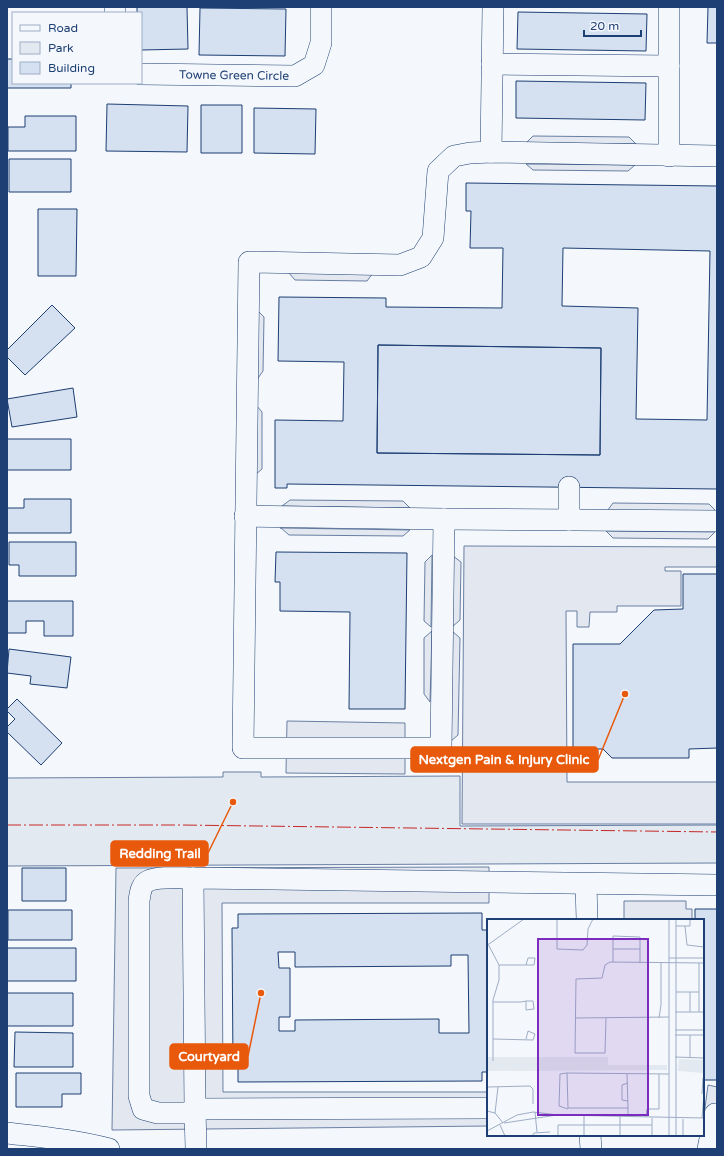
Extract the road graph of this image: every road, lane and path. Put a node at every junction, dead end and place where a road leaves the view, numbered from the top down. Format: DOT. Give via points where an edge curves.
graph roads {
  1 [pos="321,7"];
  2 [pos="493,7"];
  3 [pos="669,7"];
  4 [pos="492,64"];
  5 [pos="669,66"];
  6 [pos="142,74"];
  7 [pos="491,152"];
  8 [pos="669,156"];
  9 [pos="717,156"];
  10 [pos="569,487"];
  11 [pos="245,516"];
  12 [pos="444,519"];
  13 [pos="569,520"];
  14 [pos="717,521"];
  15 [pos="193,878"];
  16 [pos="586,884"];
  17 [pos="717,885"];
  18 [pos="587,919"];
  19 [pos="487,1108"];
  20 [pos="195,1111"];
  21 [pos="717,1114"];
  22 [pos="7,1133"];
  23 [pos="590,1136"];
  24 [pos="109,1149"];
  25 [pos="196,1149"];
  26 [pos="591,1149"];
  27 [pos="708,1149"];
  1 -- 6 [label="street, Towne Green Circle" via="321,43 314,65 295,76"];
  2 -- 4 [label="street"];
  3 -- 5 [label="street"];
  4 -- 5 [label="street"];
  4 -- 7 [label="street"];
  5 -- 8 [label="street"];
  7 -- 8 [label="street"];
  7 -- 11 [label="street" via="454,156 438,171 433,238 421,257 400,265 249,262"];
  8 -- 9 [label="street"];
  10 -- 13 [label="street"];
  11 -- 12 [label="street"];
  11 -- 12 [label="street" via="243,748 441,748"];
  12 -- 13 [label="street"];
  13 -- 14 [label="street"];
  15 -- 16 [label="street"];
  15 -- 20 [label="street"];
  15 -- 20 [label="street" via="157,878 147,881 141,889 139,1096 144,1109 158,1113"];
  16 -- 17 [label="street"];
  16 -- 18 [label="street"];
  19 -- 20 [label="street"];
  20 -- 25 [label="street"];
  21 -- 27 [label="street"];
  22 -- 24 [label="street"];
  23 -- 26 [label="street"];
}
